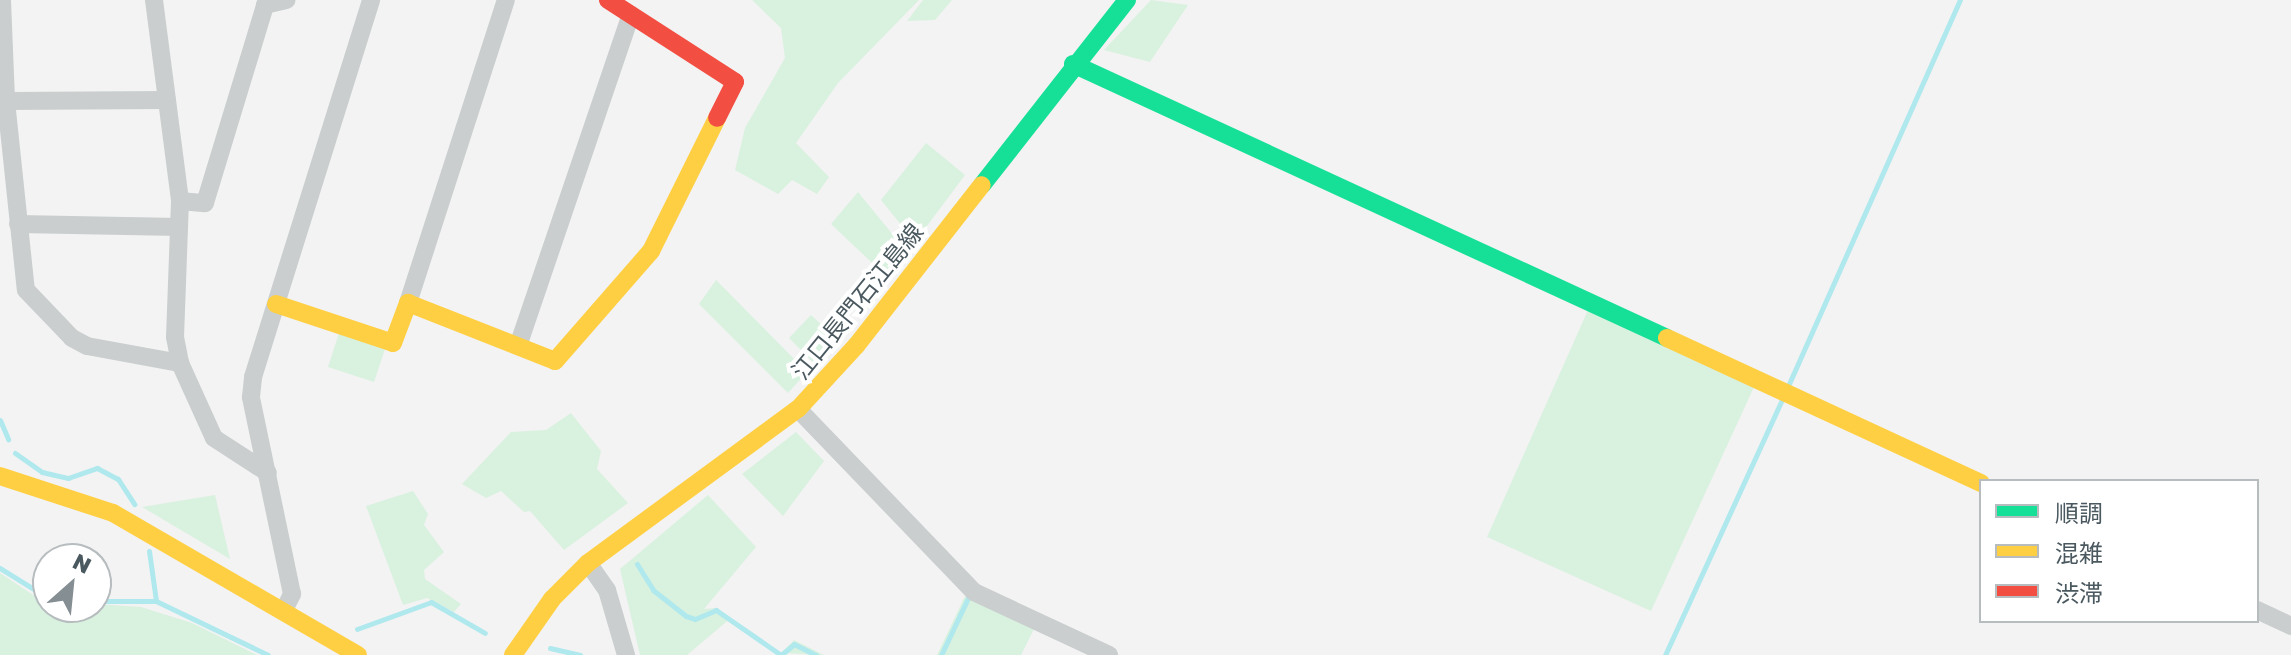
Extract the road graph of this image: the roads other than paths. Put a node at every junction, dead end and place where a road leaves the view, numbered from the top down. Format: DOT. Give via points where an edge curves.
graph roads {
  1 [pos="2,0"];
  2 [pos="154,0"];
  3 [pos="286,0"];
  4 [pos="371,0"];
  5 [pos="506,0"];
  6 [pos="608,0"];
  7 [pos="1127,0"];
  8 [pos="264,3"];
  9 [pos="631,15"];
  10 [pos="1073,64"];
  11 [pos="167,100"];
  12 [pos="6,101"];
  13 [pos="180,201"];
  14 [pos="18,224"];
  15 [pos="179,227"];
  16 [pos="408,303"];
  17 [pos="276,304"];
  18 [pos="518,346"];
  19 [pos="180,363"];
  20 [pos="798,409"];
  21 [pos="268,473"];
  22 [pos="0,476"];
  23 [pos="1979,482"];
  24 [pos="588,563"];
  25 [pos="285,608"];
  26 [pos="2259,611"];
  27 [pos="2291,626"];
  28 [pos="358,655"];
  29 [pos="513,655"];
  30 [pos="626,655"];
  31 [pos="1109,655"];
  1 -- 12 [label="street"];
  2 -- 11 [label="street"];
  3 -- 8 [label="street"];
  4 -- 17 [label="street"];
  5 -- 16 [label="street"];
  6 -- 9 [label="street"];
  7 -- 10 [label="street, 江口長門石江島線"];
  8 -- 13 [label="street" via="205,203"];
  9 -- 18 [label="street"];
  9 -- 18 [label="street" via="735,82 651,251 555,361"];
  10 -- 20 [label="street, 江口長門石江島線" via="866,334"];
  10 -- 23 [label="street"];
  11 -- 12 [label="street"];
  11 -- 13 [label="street"];
  12 -- 14 [label="street"];
  13 -- 15 [label="street"];
  14 -- 15 [label="street"];
  14 -- 19 [label="street" via="26,290 72,338 87,346"];
  15 -- 19 [label="street" via="175,337"];
  16 -- 17 [label="street" via="393,343"];
  16 -- 18 [label="street"];
  17 -- 21 [label="street" via="251,397"];
  19 -- 21 [label="street" via="214,438"];
  20 -- 24 [label="street, 江口長門石江島線"];
  20 -- 31 [label="street" via="974,592"];
  21 -- 25 [label="street" via="292,594"];
  22 -- 25 [label="street" via="113,513"];
  24 -- 29 [label="street, 江口長門石江島線" via="552,599"];
  24 -- 30 [label="street" via="607,590"];
  25 -- 28 [label="street"];
  26 -- 27 [label="street"];
}
